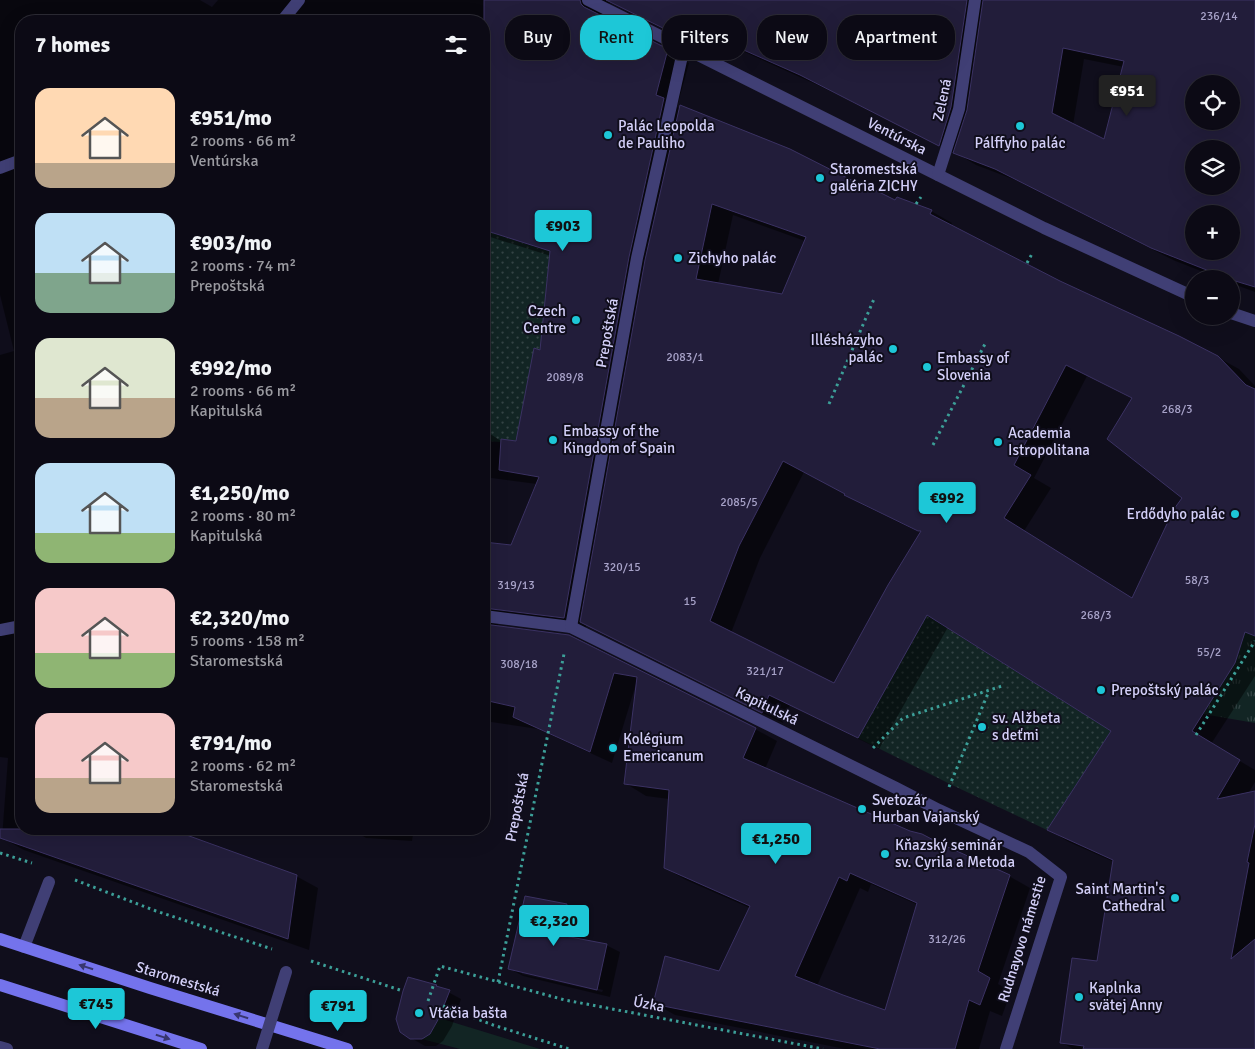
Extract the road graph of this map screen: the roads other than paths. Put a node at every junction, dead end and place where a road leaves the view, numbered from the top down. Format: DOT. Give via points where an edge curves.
graph roads {
  1 [pos="299,0"];
  2 [pos="588,0"];
  3 [pos="975,0"];
  4 [pos="287,15"];
  5 [pos="662,36"];
  6 [pos="681,60"];
  7 [pos="710,60"];
  8 [pos="15,162"];
  9 [pos="0,168"];
  10 [pos="938,175"];
  11 [pos="1185,292"];
  12 [pos="1240,315"];
  13 [pos="1255,321"];
  14 [pos="490,617"];
  15 [pos="15,627"];
  16 [pos="571,627"];
  17 [pos="0,630"];
  18 [pos="1029,852"];
  19 [pos="48,882"];
  20 [pos="0,939"];
  21 [pos="24,947"];
  22 [pos="286,972"];
  23 [pos="0,985"];
  24 [pos="0,1047"];
  25 [pos="7,1049"];
  26 [pos="201,1049"];
  27 [pos="262,1049"];
  28 [pos="347,1049"];
  29 [pos="1006,1049"];
  1 -- 4 [label="street"];
  2 -- 5 [label="street, Ventúrska"];
  3 -- 10 [label="street, Zelená" via="959,109"];
  6 -- 16 [label="street, Prepoštská" via="637,258"];
  7 -- 10 [label="street, Ventúrska"];
  8 -- 9 [label="street"];
  10 -- 11 [label="street, Ventúrska" via="1044,228"];
  12 -- 13 [label="street"];
  14 -- 16 [label="street, Kapitulská"];
  15 -- 17 [label="street"];
  16 -- 18 [label="street, Kapitulská"];
  18 -- 29 [label="street, Rudnayovo námestie" via="1061,877"];
  19 -- 21 [label="street"];
  20 -- 21 [label="main road, Staromestská"];
  28 -- 21 [label="main road, Staromestská, one-way"];
  22 -- 27 [label="street, bridge"];
  23 -- 26 [label="main road, one-way"];
  24 -- 25 [label="street"];
}
